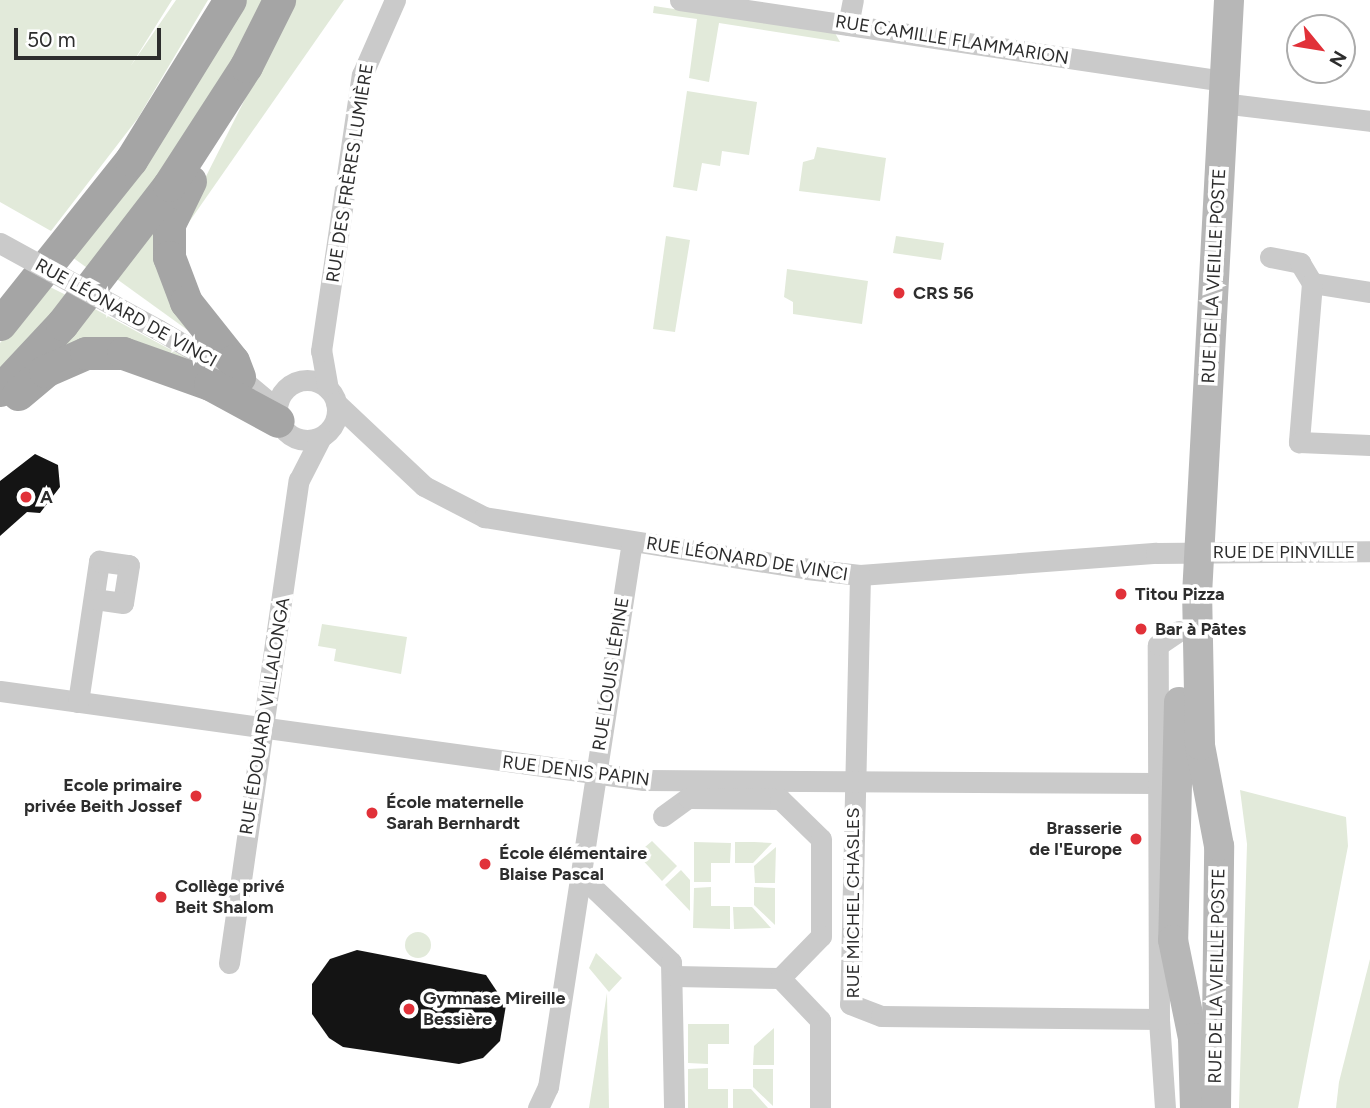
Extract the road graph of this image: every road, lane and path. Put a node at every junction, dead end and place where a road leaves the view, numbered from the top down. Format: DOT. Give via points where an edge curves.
graph roads {
  1 [pos="230,0"];
  2 [pos="279,0"];
  3 [pos="395,0"];
  4 [pos="680,0"];
  5 [pos="853,0"];
  6 [pos="1229,0"];
  7 [pos="848,25"];
  8 [pos="246,66"];
  9 [pos="1223,92"];
  10 [pos="1370,121"];
  11 [pos="0,243"];
  12 [pos="1270,257"];
  13 [pos="1312,283"];
  14 [pos="1370,292"];
  15 [pos="0,324"];
  16 [pos="321,351"];
  17 [pos="244,381"];
  18 [pos="296,383"];
  19 [pos="0,390"];
  20 [pos="332,396"];
  21 [pos="0,410"];
  22 [pos="280,420"];
  23 [pos="326,433"];
  24 [pos="366,435"];
  25 [pos="1370,445"];
  26 [pos="302,469"];
  27 [pos="632,541"];
  28 [pos="1370,551"];
  29 [pos="1199,552"];
  30 [pos="860,575"];
  31 [pos="95,598"];
  32 [pos="0,691"];
  33 [pos="78,702"];
  34 [pos="263,728"];
  35 [pos="1164,775"];
  36 [pos="594,776"];
  37 [pos="855,781"];
  38 [pos="663,816"];
  39 [pos="580,875"];
  40 [pos="229,963"];
  41 [pos="676,976"];
  42 [pos="780,978"];
  43 [pos="1185,1000"];
  44 [pos="1159,1019"];
  45 [pos="1192,1038"];
  46 [pos="545,1104"];
  47 [pos="674,1108"];
  48 [pos="820,1108"];
  49 [pos="1165,1108"];
  50 [pos="1195,1108"];
  51 [pos="1216,1108"];
  1 -- 15 [label="main road" via="131,160"];
  2 -- 8 [label="main road"];
  3 -- 16 [label="street, RUE DES FRÈRES LUMIÈRE" via="362,75"];
  4 -- 7 [label="street, RUE CAMILLE FLAMMARION"];
  5 -- 7 [label="street"];
  6 -- 9 [label="main road, RUE DE LA VIEILLE POSTE"];
  7 -- 9 [label="street, RUE CAMILLE FLAMMARION"];
  8 -- 17 [label="main road" via="224,122 174,211 168,245 186,302"];
  8 -- 19 [label="main road" via="169,185 62,324"];
  9 -- 10 [label="street, RUE CAMILLE FLAMMARION"];
  9 -- 29 [label="main road, RUE DE LA VIEILLE POSTE"];
  11 -- 17 [label="street, RUE LÉONARD DE VINCI, bridge"];
  12 -- 13 [label="street" via="1300,263"];
  13 -- 14 [label="street"];
  13 -- 25 [label="street" via="1299,442"];
  16 -- 18 [label="street, RUE DES FRÈRES LUMIÈRE"];
  16 -- 20 [label="street, RUE DES FRÈRES LUMIÈRE"];
  17 -- 18 [label="street, RUE LÉONARD DE VINCI"];
  17 -- 22 [label="street, RUE LÉONARD DE VINCI"];
  18 -- 20 [label="street, RUE LÉONARD DE VINCI"];
  18 -- 22 [label="street, RUE DES FRÈRES LUMIÈRE"];
  20 -- 23 [label="street, RUE ÉDOUARD VILLALONGA"];
  20 -- 24 [label="street, RUE LÉONARD DE VINCI"];
  21 -- 22 [label="main road" via="45,371 86,353 106,351 156,362"];
  22 -- 23 [label="street" via="302,441"];
  22 -- 26 [label="street"];
  23 -- 24 [label="street"];
  23 -- 26 [label="street, RUE ÉDOUARD VILLALONGA"];
  24 -- 27 [label="street, RUE LÉONARD DE VINCI" via="424,486 472,512"];
  26 -- 34 [label="street, RUE ÉDOUARD VILLALONGA"];
  27 -- 30 [label="street, RUE LÉONARD DE VINCI"];
  27 -- 36 [label="street, RUE LOUIS LÉPINE"];
  28 -- 29 [label="street, RUE DE PINVILLE"];
  29 -- 30 [label="street, RUE LÉONARD DE VINCI"];
  29 -- 35 [label="main road, RUE DE LA VIEILLE POSTE" via="1179,595"];
  29 -- 51 [label="main road, RUE DE LA VIEILLE POSTE" via="1200,745 1219,846"];
  30 -- 37 [label="street, RUE MICHEL CHASLES"];
  31 -- 33 [label="street" via="123,603 129,565 99,561"];
  32 -- 33 [label="street, RUE DENIS PAPIN"];
  33 -- 34 [label="street, RUE DENIS PAPIN"];
  34 -- 36 [label="street, RUE DENIS PAPIN"];
  34 -- 40 [label="street, RUE ÉDOUARD VILLALONGA"];
  35 -- 37 [label="street, RUE DENIS PAPIN"];
  35 -- 43 [label="main road, RUE DE LA VIEILLE POSTE" via="1172,844 1173,940"];
  35 -- 44 [label="street, RUE DE LA VIEILLE POSTE"];
  36 -- 37 [label="street, RUE DENIS PAPIN"];
  36 -- 39 [label="street, RUE LOUIS LÉPINE"];
  37 -- 44 [label="street, RUE MICHEL CHASLES" via="850,996 855,1010 881,1016"];
  38 -- 42 [label="street" via="688,798 780,799 821,839 821,936"];
  39 -- 41 [label="street" via="663,953"];
  39 -- 46 [label="street, RUE LOUIS LÉPINE"];
  41 -- 42 [label="street"];
  41 -- 47 [label="street"];
  42 -- 48 [label="street" via="820,1020"];
  43 -- 44 [label="street, RUE DE LA VIEILLE POSTE"];
  43 -- 45 [label="main road, RUE DE LA VIEILLE POSTE"];
  44 -- 45 [label="street, RUE DE LA VIEILLE POSTE"];
  44 -- 49 [label="street, RUE DE LA VIEILLE POSTE"];
  45 -- 50 [label="main road, RUE DE LA VIEILLE POSTE"];
}
